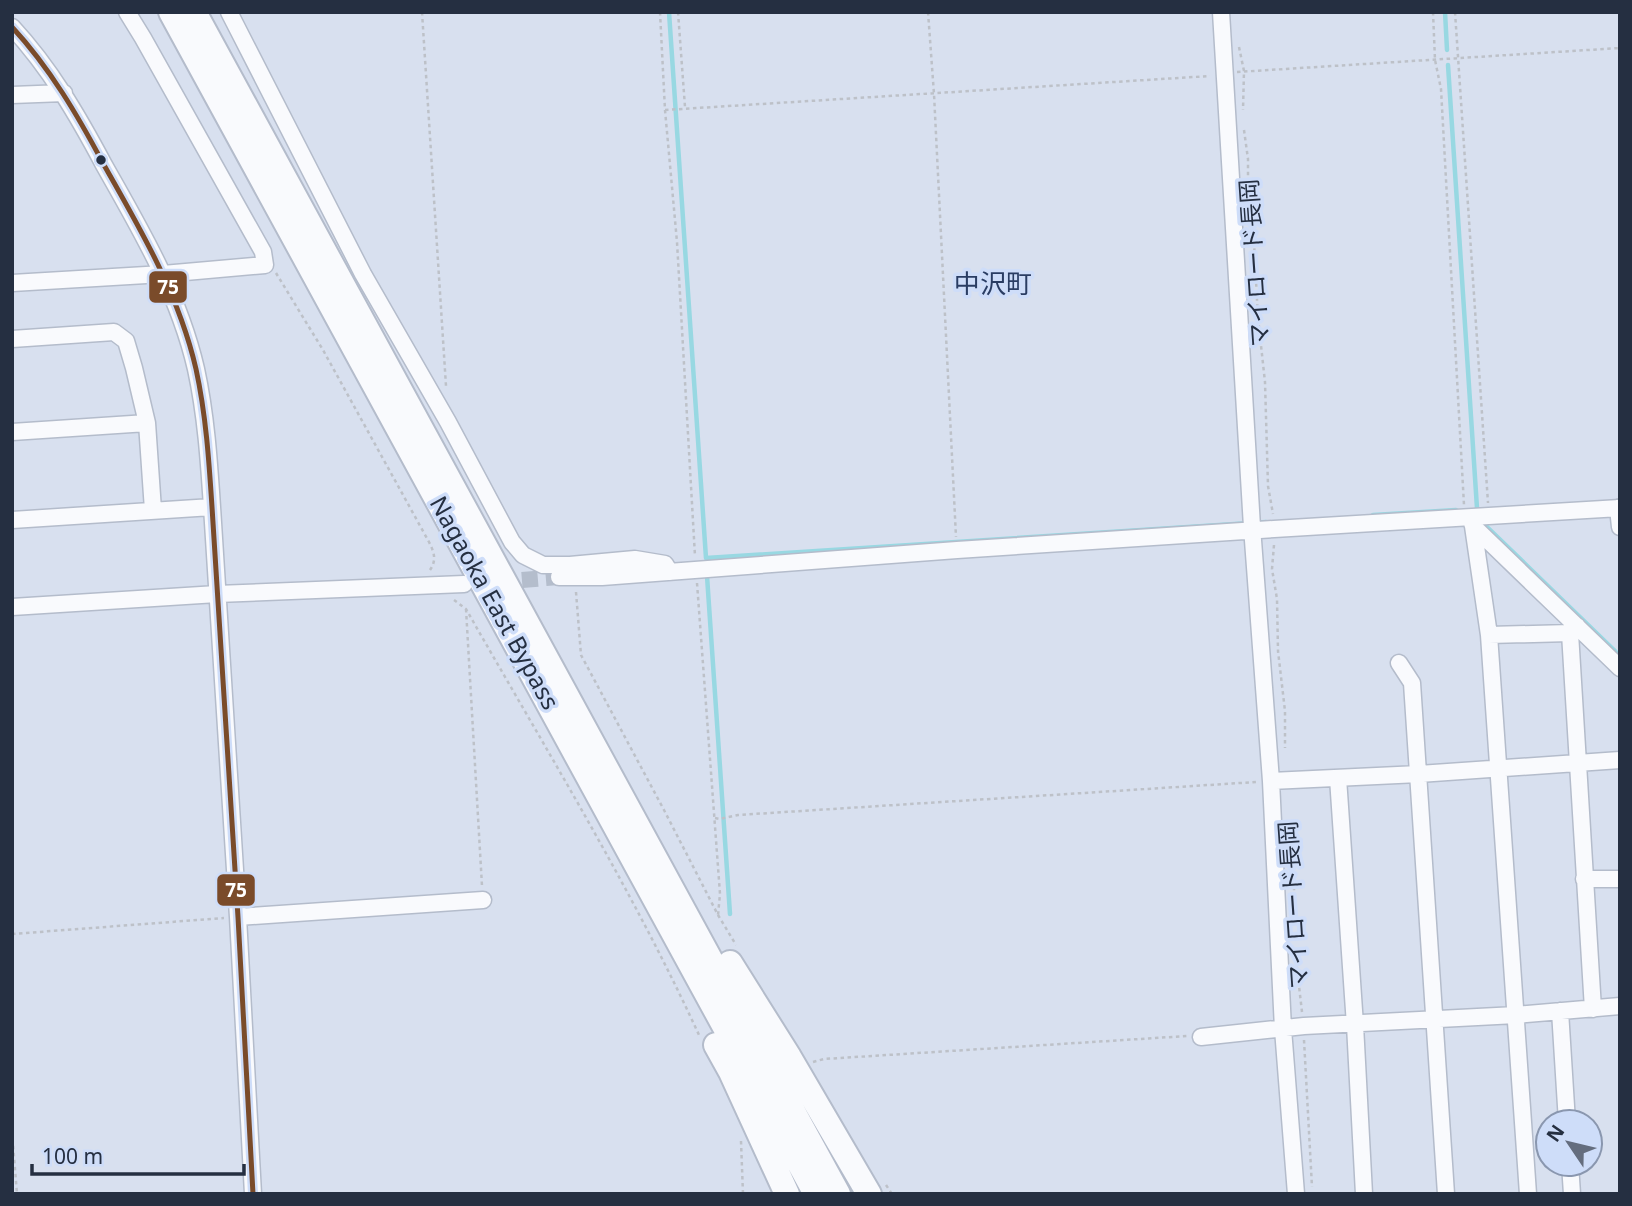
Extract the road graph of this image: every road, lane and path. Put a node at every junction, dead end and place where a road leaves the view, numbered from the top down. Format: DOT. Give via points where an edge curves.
graph roads {
  1 [pos="127,12"];
  2 [pos="171,12"];
  3 [pos="194,12"];
  4 [pos="229,12"];
  5 [pos="422,12"];
  6 [pos="660,12"];
  7 [pos="678,12"];
  8 [pos="928,12"];
  9 [pos="1221,12"];
  10 [pos="1433,12"];
  11 [pos="1455,12"];
  12 [pos="12,27"];
  13 [pos="1240,47"];
  14 [pos="1620,48"];
  15 [pos="1458,59"];
  16 [pos="1436,60"];
  17 [pos="1244,71"];
  18 [pos="1224,73"];
  19 [pos="64,93"];
  20 [pos="934,94"];
  21 [pos="12,95"];
  22 [pos="683,108"];
  23 [pos="667,110"];
  24 [pos="1243,118"];
  25 [pos="1245,131"];
  26 [pos="265,265"];
  27 [pos="163,274"];
  28 [pos="12,283"];
  29 [pos="12,339"];
  30 [pos="449,422"];
  31 [pos="146,423"];
  32 [pos="12,432"];
  33 [pos="212,507"];
  34 [pos="1619,508"];
  35 [pos="153,510"];
  36 [pos="445,514"];
  37 [pos="1273,515"];
  38 [pos="1489,516"];
  39 [pos="12,520"];
  40 [pos="1470,520"];
  41 [pos="1252,525"];
  42 [pos="1620,527"];
  43 [pos="956,538"];
  44 [pos="1274,542"];
  45 [pos="696,569"];
  46 [pos="670,572"];
  47 [pos="424,575"];
  48 [pos="559,577"];
  49 [pos="464,584"];
  50 [pos="581,586"];
  51 [pos="218,594"];
  52 [pos="448,598"];
  53 [pos="12,607"];
  54 [pos="466,609"];
  55 [pos="1574,629"];
  56 [pos="1489,635"];
  57 [pos="1399,663"];
  58 [pos="1620,668"];
  59 [pos="593,743"];
  60 [pos="1284,756"];
  61 [pos="1620,760"];
  62 [pos="1579,763"];
  63 [pos="1499,768"];
  64 [pos="1419,774"];
  65 [pos="1338,778"];
  66 [pos="1271,781"];
  67 [pos="718,819"];
  68 [pos="1290,831"];
  69 [pos="1584,879"];
  70 [pos="1620,879"];
  71 [pos="482,900"];
  72 [pos="718,915"];
  73 [pos="238,917"];
  74 [pos="1294,931"];
  75 [pos="12,934"];
  76 [pos="739,949"];
  77 [pos="1295,956"];
  78 [pos="1620,1006"];
  79 [pos="1593,1009"];
  80 [pos="1560,1011"];
  81 [pos="1516,1015"];
  82 [pos="1303,1016"];
  83 [pos="1435,1018"];
  84 [pos="1355,1024"];
  85 [pos="1283,1029"];
  86 [pos="1304,1033"];
  87 [pos="1200,1037"];
  88 [pos="702,1041"];
  89 [pos="808,1063"];
  90 [pos="1566,1108"];
  91 [pos="12,1132"];
  92 [pos="740,1135"];
  93 [pos="877,1188"];
  94 [pos="17,1194"];
  95 [pos="253,1194"];
  96 [pos="743,1194"];
  97 [pos="787,1194"];
  98 [pos="816,1194"];
  99 [pos="838,1194"];
  100 [pos="892,1194"];
  101 [pos="1296,1194"];
  102 [pos="1312,1194"];
  103 [pos="1364,1194"];
  104 [pos="1446,1194"];
  105 [pos="1528,1194"];
  1 -- 26 [label="street" via="263,252"];
  2 -- 36 [label="highway, Nagaoka East Bypass"];
  3 -- 59 [label="highway, Nagaoka East Bypass"];
  4 -- 30 [label="street" via="363,274"];
  5 -- 30 [label="path"];
  6 -- 23 [label="path"];
  7 -- 22 [label="path"];
  8 -- 20 [label="path"];
  9 -- 18 [label="street"];
  10 -- 16 [label="path"];
  11 -- 15 [label="path"];
  12 -- 19 [label="street"];
  13 -- 17 [label="path"];
  14 -- 15 [label="path"];
  15 -- 16 [label="path"];
  15 -- 38 [label="path"];
  16 -- 17 [label="path"];
  16 -- 40 [label="path"];
  17 -- 18 [label="path"];
  17 -- 24 [label="path"];
  18 -- 20 [label="path"];
  18 -- 41 [label="street"];
  19 -- 21 [label="street"];
  19 -- 27 [label="street"];
  20 -- 22 [label="path"];
  20 -- 43 [label="path"];
  22 -- 23 [label="path"];
  23 -- 45 [label="path"];
  25 -- 37 [label="path, マイロード長岡"];
  26 -- 27 [label="street"];
  26 -- 47 [label="path" via="278,274 323,350 429,542 435,563"];
  27 -- 28 [label="street"];
  27 -- 33 [label="street" via="195,368"];
  29 -- 31 [label="street" via="114,332 126,341"];
  30 -- 46 [label="street" via="523,555 543,565 635,559 665,564"];
  31 -- 32 [label="street"];
  31 -- 35 [label="street"];
  33 -- 35 [label="street"];
  33 -- 51 [label="street"];
  34 -- 38 [label="street"];
  34 -- 42 [label="street"];
  35 -- 39 [label="street"];
  36 -- 97 [label="highway" via="563,754 683,976"];
  36 -- 98 [label="highway, Nagaoka East Bypass"];
  38 -- 40 [label="street"];
  40 -- 41 [label="street"];
  40 -- 55 [label="street"];
  40 -- 56 [label="street"];
  41 -- 45 [label="street"];
  41 -- 66 [label="street"];
  44 -- 60 [label="path"];
  45 -- 46 [label="street"];
  45 -- 67 [label="path"];
  46 -- 48 [label="street"];
  49 -- 51 [label="street"];
  50 -- 72 [label="path" via="576,592 581,655"];
  51 -- 53 [label="street"];
  51 -- 73 [label="street"];
  52 -- 54 [label="path"];
  54 -- 71 [label="path"];
  54 -- 88 [label="path" via="627,895"];
  55 -- 56 [label="street"];
  55 -- 58 [label="street"];
  55 -- 62 [label="street"];
  56 -- 63 [label="street"];
  57 -- 64 [label="street" via="1412,683"];
  59 -- 93 [label="highway" via="789,1058"];
  59 -- 99 [label="highway, Nagaoka East Bypass"];
  61 -- 62 [label="street"];
  62 -- 63 [label="street"];
  62 -- 69 [label="street"];
  63 -- 64 [label="street"];
  63 -- 81 [label="street"];
  64 -- 65 [label="street"];
  64 -- 83 [label="street"];
  65 -- 66 [label="street"];
  65 -- 84 [label="street"];
  66 -- 67 [label="path"];
  66 -- 85 [label="street"];
  67 -- 72 [label="path"];
  68 -- 74 [label="path, マイロード長岡"];
  69 -- 70 [label="street"];
  69 -- 79 [label="street"];
  71 -- 73 [label="street"];
  72 -- 76 [label="path"];
  73 -- 75 [label="path"];
  73 -- 95 [label="street"];
  77 -- 82 [label="path, マイロード長岡"];
  78 -- 79 [label="street"];
  79 -- 80 [label="street"];
  80 -- 81 [label="street"];
  80 -- 90 [label="street"];
  81 -- 83 [label="street"];
  81 -- 105 [label="street"];
  83 -- 84 [label="street"];
  83 -- 104 [label="street"];
  84 -- 85 [label="street"];
  84 -- 103 [label="street"];
  85 -- 87 [label="street"];
  85 -- 101 [label="street"];
  86 -- 102 [label="path"];
  87 -- 89 [label="path"];
  91 -- 94 [label="path"];
  92 -- 96 [label="path"];
  93 -- 100 [label="path"];
}
